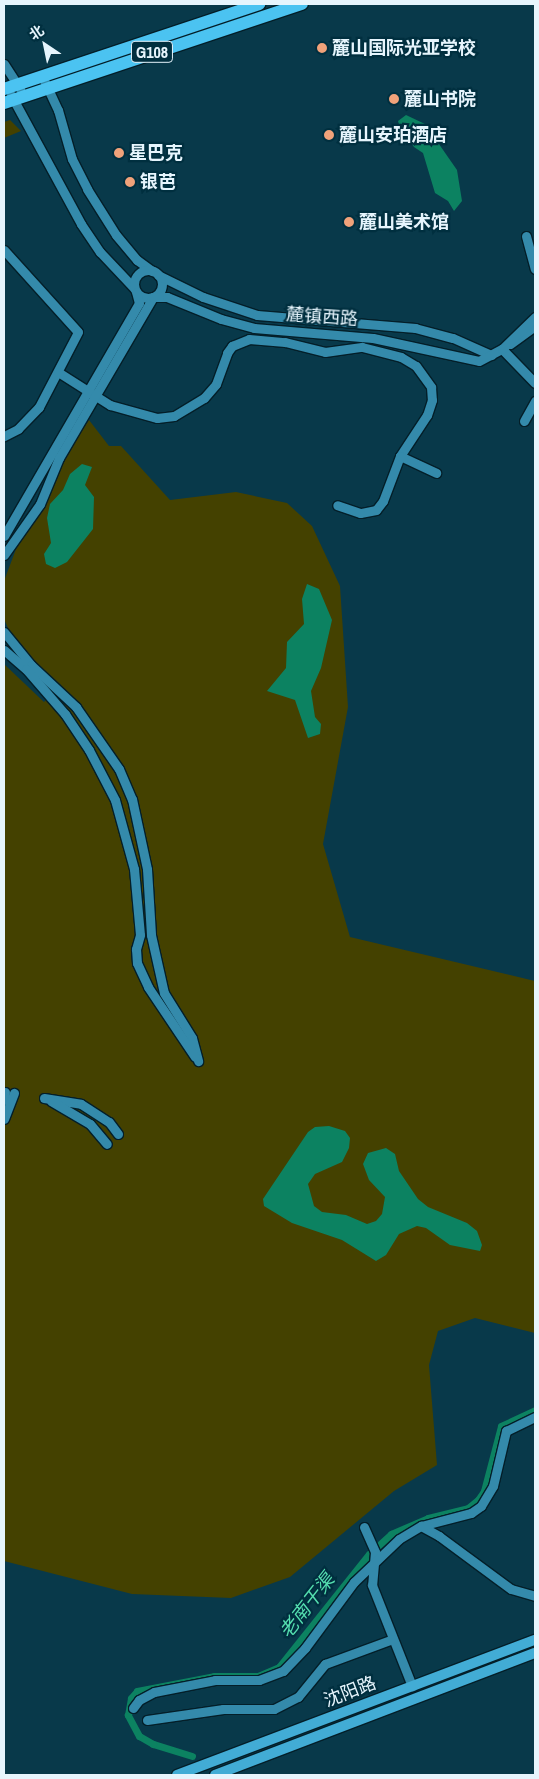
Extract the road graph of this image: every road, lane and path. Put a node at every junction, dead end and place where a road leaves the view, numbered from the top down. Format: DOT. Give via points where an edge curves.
graph roads {
  1 [pos="259,4"];
  2 [pos="302,4"];
  3 [pos="4,64"];
  4 [pos="45,81"];
  5 [pos="10,87"];
  6 [pos="14,100"];
  7 [pos="526,236"];
  8 [pos="4,250"];
  9 [pos="535,269"];
  10 [pos="155,273"];
  11 [pos="135,290"];
  12 [pos="153,297"];
  13 [pos="535,317"];
  14 [pos="535,326"];
  15 [pos="505,347"];
  16 [pos="491,355"];
  17 [pos="58,372"];
  18 [pos="535,383"];
  19 [pos="90,393"];
  20 [pos="535,401"];
  21 [pos="524,421"];
  22 [pos="4,436"];
  23 [pos="50,453"];
  24 [pos="400,456"];
  25 [pos="59,458"];
  26 [pos="436,473"];
  27 [pos="337,505"];
  28 [pos="4,536"];
  29 [pos="4,552"];
  30 [pos="4,632"];
  31 [pos="4,650"];
  32 [pos="29,667"];
  33 [pos="7,1095"];
  34 [pos="4,1119"];
  35 [pos="118,1134"];
  36 [pos="107,1144"];
  37 [pos="535,1418"];
  38 [pos="421,1526"];
  39 [pos="364,1527"];
  40 [pos="375,1556"];
  41 [pos="535,1596"];
  42 [pos="393,1639"];
  43 [pos="535,1640"];
  44 [pos="535,1653"];
  45 [pos="412,1686"];
  46 [pos="133,1708"];
  47 [pos="147,1720"];
  48 [pos="176,1775"];
  49 [pos="215,1775"];
  1 -- 4 [label="highway, G108"];
  2 -- 4 [label="highway, G108"];
  3 -- 5 [label="street"];
  4 -- 5 [label="highway, G108"];
  4 -- 6 [label="highway, G108"];
  4 -- 10 [label="street" via="72,159 87,189 116,235 137,260"];
  5 -- 6 [label="street"];
  6 -- 11 [label="street" via="81,224 100,252"];
  7 -- 9 [label="street"];
  8 -- 17 [label="street" via="76,327 77,339"];
  10 -- 11 [label="street" via="138,274"];
  10 -- 12 [label="street" via="161,287"];
  10 -- 16 [label="street" via="203,297 257,315 415,328 453,338"];
  11 -- 12 [label="street" via="144,297"];
  11 -- 19 [label="street" via="139,303"];
  12 -- 16 [label="street, 麓镇西路" via="167,297 221,319 254,328 373,338 445,351 471,360"];
  12 -- 19 [label="street"];
  13 -- 15 [label="street"];
  14 -- 15 [label="street"];
  15 -- 16 [label="street"];
  15 -- 18 [label="street"];
  17 -- 19 [label="street"];
  17 -- 22 [label="street" via="34,414 18,429"];
  19 -- 23 [label="street"];
  19 -- 24 [label="street" via="130,412 157,418 174,416 204,398 216,384 227,353 249,339 286,342 325,352 362,347 376,349 416,366 431,387 432,400 427,414"];
  19 -- 25 [label="street"];
  20 -- 21 [label="street"];
  23 -- 25 [label="street"];
  23 -- 28 [label="street"];
  24 -- 26 [label="street"];
  24 -- 27 [label="street" via="383,501 376,510 360,513"];
  25 -- 29 [label="street" via="40,504"];
  30 -- 32 [label="street"];
  31 -- 32 [label="street"];
  32 -- 32 [label="street" via="89,750 115,800 134,869 140,936 136,949 137,964 148,987 198,1061 192,1038 164,992 158,969 151,935 147,869 132,799 118,769 76,707"];
  33 -- 34 [label="street"];
  35 -- 36 [label="street" via="109,1122 81,1104 44,1098 75,1113"];
  37 -- 38 [label="street" via="506,1430 493,1486 481,1506 471,1513"];
  38 -- 40 [label="street"];
  38 -- 41 [label="street" via="511,1590"];
  39 -- 40 [label="street" via="372,1540"];
  40 -- 42 [label="street" via="372,1585"];
  40 -- 46 [label="street" via="305,1648 283,1670 260,1680 215,1680 154,1692 139,1700"];
  42 -- 45 [label="street"];
  42 -- 47 [label="street" via="325,1664 298,1697 274,1709 223,1709"];
  43 -- 45 [label="main road, 沈阳路"];
  44 -- 49 [label="main road, 沈阳路"];
  45 -- 48 [label="main road, 沈阳路"];
}
